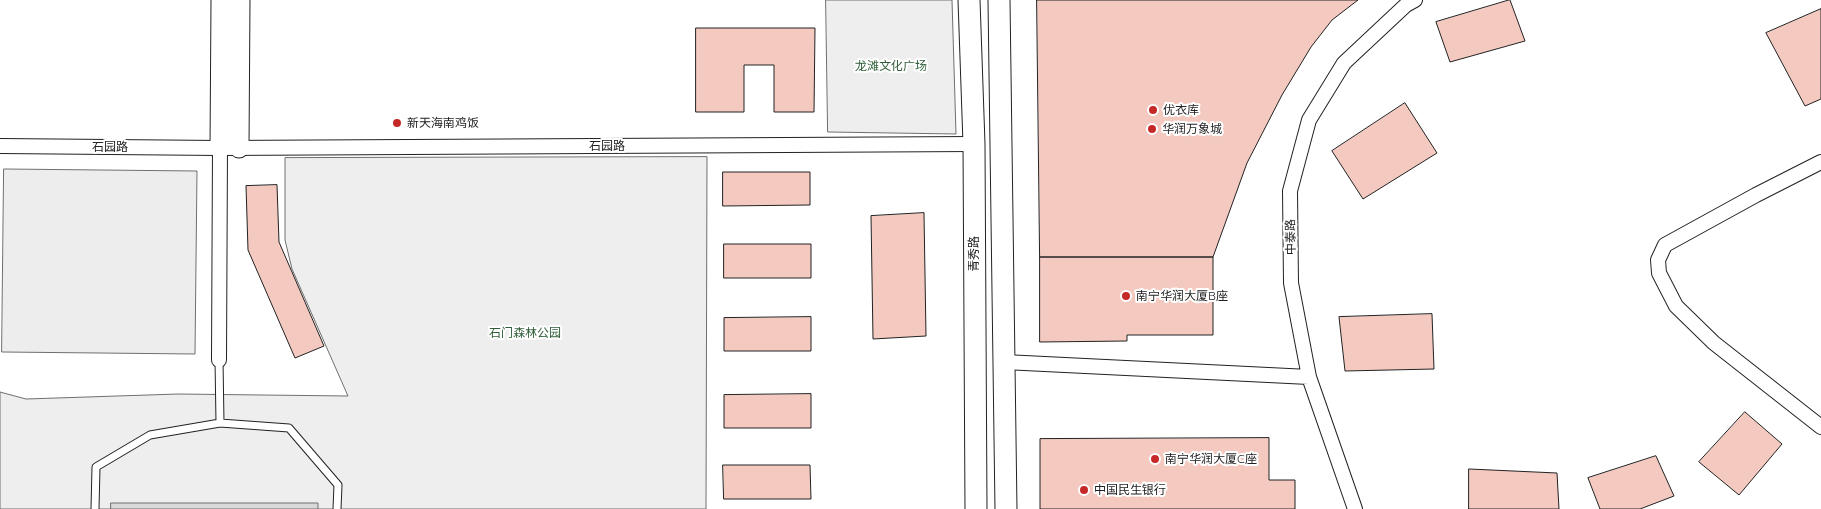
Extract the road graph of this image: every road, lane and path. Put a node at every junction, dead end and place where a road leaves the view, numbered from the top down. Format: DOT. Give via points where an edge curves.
graph roads {
  1 [pos="221,0"];
  2 [pos="240,0"];
  3 [pos="969,0"];
  4 [pos="999,0"];
  5 [pos="1415,0"];
  6 [pos="974,144"];
  7 [pos="0,146"];
  8 [pos="220,148"];
  9 [pos="239,148"];
  10 [pos="1821,162"];
  11 [pos="219,360"];
  12 [pos="1004,362"];
  13 [pos="1309,377"];
  14 [pos="220,423"];
  15 [pos="1821,427"];
  16 [pos="95,509"];
  17 [pos="338,509"];
  18 [pos="976,509"];
  19 [pos="1006,509"];
  20 [pos="1355,509"];
  1 -- 8 [label="street"];
  2 -- 9 [label="street"];
  3 -- 6 [label="main road, 青秀路"];
  4 -- 12 [label="main road"];
  5 -- 13 [label="street, 中泰路" via="1406,4 1344,63 1309,120 1290,191 1291,283"];
  6 -- 9 [label="street, 石园路"];
  6 -- 18 [label="main road, 青秀路"];
  7 -- 8 [label="street, 石园路"];
  8 -- 9 [label="street, 石园路"];
  8 -- 11 [label="street"];
  10 -- 15 [label="street" via="1665,245 1658,260 1659,273 1676,306 1714,343"];
  11 -- 14 [label="lane"];
  12 -- 13 [label="street"];
  12 -- 19 [label="main road"];
  13 -- 20 [label="street, 中泰路"];
  14 -- 16 [label="lane" via="150,435 96,467"];
  14 -- 17 [label="lane" via="288,428 338,484"];
}
